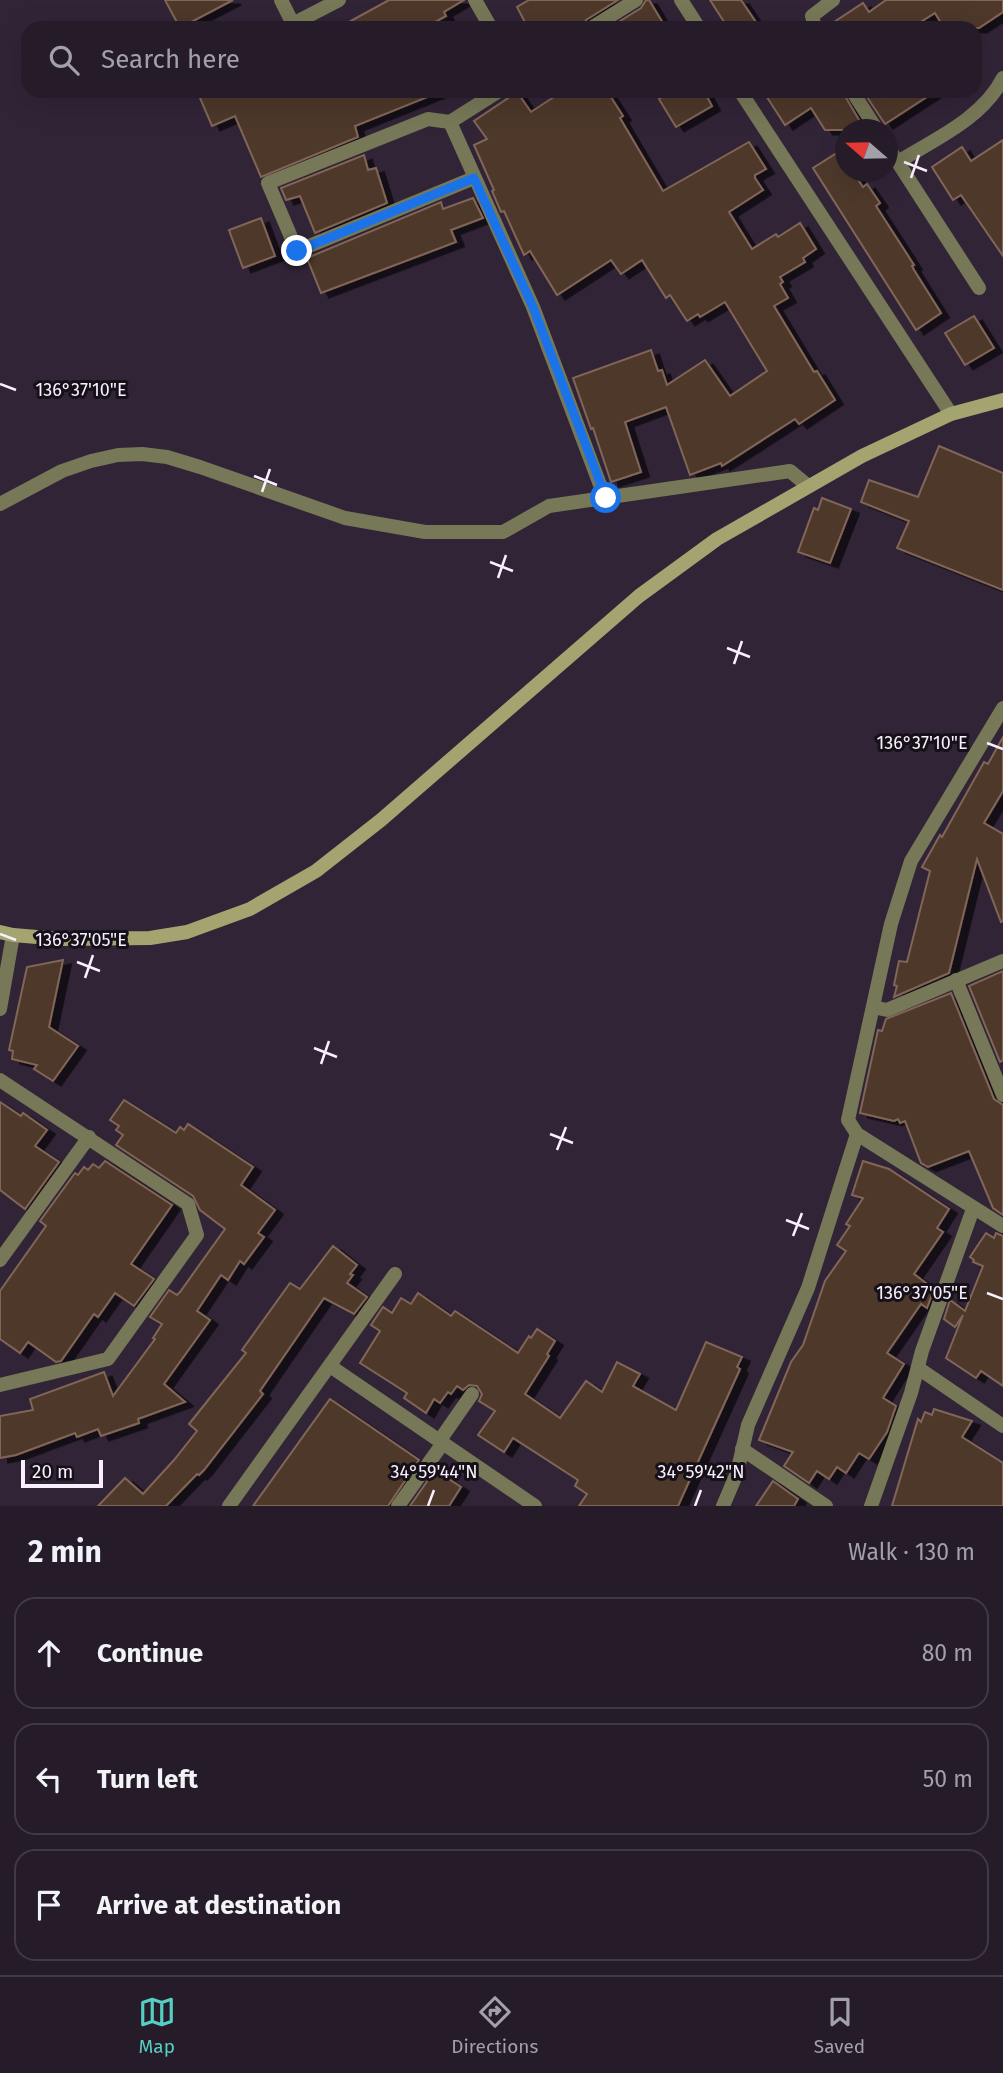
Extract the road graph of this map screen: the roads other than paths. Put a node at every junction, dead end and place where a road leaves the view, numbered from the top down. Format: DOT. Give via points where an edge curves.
graph roads {
  1 [pos="281,0"];
  2 [pos="339,0"];
  3 [pos="475,0"];
  4 [pos="636,0"];
  5 [pos="681,0"];
  6 [pos="833,0"];
  7 [pos="287,21"];
  8 [pos="299,21"];
  9 [pos="487,21"];
  10 [pos="602,21"];
  11 [pos="694,21"];
  12 [pos="813,21"];
  13 [pos="1003,78"];
  14 [pos="488,98"];
  15 [pos="745,98"];
  16 [pos="856,98"];
  17 [pos="870,119"];
  18 [pos="450,122"];
  19 [pos="898,162"];
  20 [pos="474,178"];
  21 [pos="979,288"];
  22 [pos="1003,400"];
  23 [pos="951,414"];
  24 [pos="808,486"];
  25 [pos="606,498"];
  26 [pos="0,504"];
  27 [pos="1003,708"];
  28 [pos="6,934"];
  29 [pos="1003,961"];
  30 [pos="956,979"];
  31 [pos="873,1007"];
  32 [pos="0,1009"];
  33 [pos="0,1080"];
  34 [pos="1003,1095"];
  35 [pos="857,1134"];
  36 [pos="89,1138"];
  37 [pos="973,1209"];
  38 [pos="1003,1226"];
  39 [pos="0,1260"];
  40 [pos="395,1273"];
  41 [pos="330,1366"];
  42 [pos="918,1368"];
  43 [pos="0,1385"];
  44 [pos="472,1394"];
  45 [pos="1003,1426"];
  46 [pos="442,1442"];
  47 [pos="742,1449"];
  48 [pos="229,1506"];
  49 [pos="398,1506"];
  50 [pos="535,1506"];
  51 [pos="723,1506"];
  52 [pos="825,1506"];
  53 [pos="871,1506"];
  1 -- 7 [label="street"];
  2 -- 8 [label="street"];
  3 -- 9 [label="street"];
  4 -- 10 [label="street"];
  5 -- 11 [label="street"];
  6 -- 12 [label="street" via="812,16"];
  13 -- 19 [label="street" via="981,110"];
  14 -- 18 [label="street"];
  15 -- 23 [label="street"];
  16 -- 17 [label="street"];
  18 -- 20 [label="street"];
  18 -- 20 [label="street" via="428,119 268,183 297,251"];
  19 -- 21 [label="street"];
  20 -- 25 [label="street" via="533,307"];
  22 -- 23 [label="street"];
  23 -- 24 [label="street"];
  24 -- 25 [label="street" via="790,471"];
  24 -- 28 [label="street" via="717,539 639,596 381,820 280,893 221,921 163,936 109,940"];
  25 -- 26 [label="street" via="548,506 503,532 425,532 345,518 200,467 142,454 118,455 62,471"];
  27 -- 31 [label="street" via="911,861"];
  28 -- 32 [label="street"];
  29 -- 30 [label="street"];
  30 -- 31 [label="street" via="887,1010"];
  30 -- 34 [label="street"];
  31 -- 35 [label="street" via="848,1121"];
  33 -- 36 [label="street"];
  35 -- 37 [label="street"];
  35 -- 47 [label="street" via="808,1288 748,1424"];
  36 -- 39 [label="street"];
  36 -- 43 [label="street" via="188,1204 197,1235 108,1359"];
  37 -- 38 [label="street"];
  37 -- 42 [label="street"];
  40 -- 41 [label="street"];
  41 -- 46 [label="street"];
  41 -- 48 [label="street"];
  42 -- 45 [label="street"];
  42 -- 53 [label="street"];
  44 -- 46 [label="street"];
  46 -- 49 [label="street"];
  46 -- 50 [label="street"];
  47 -- 51 [label="street"];
  47 -- 52 [label="street"];
}
